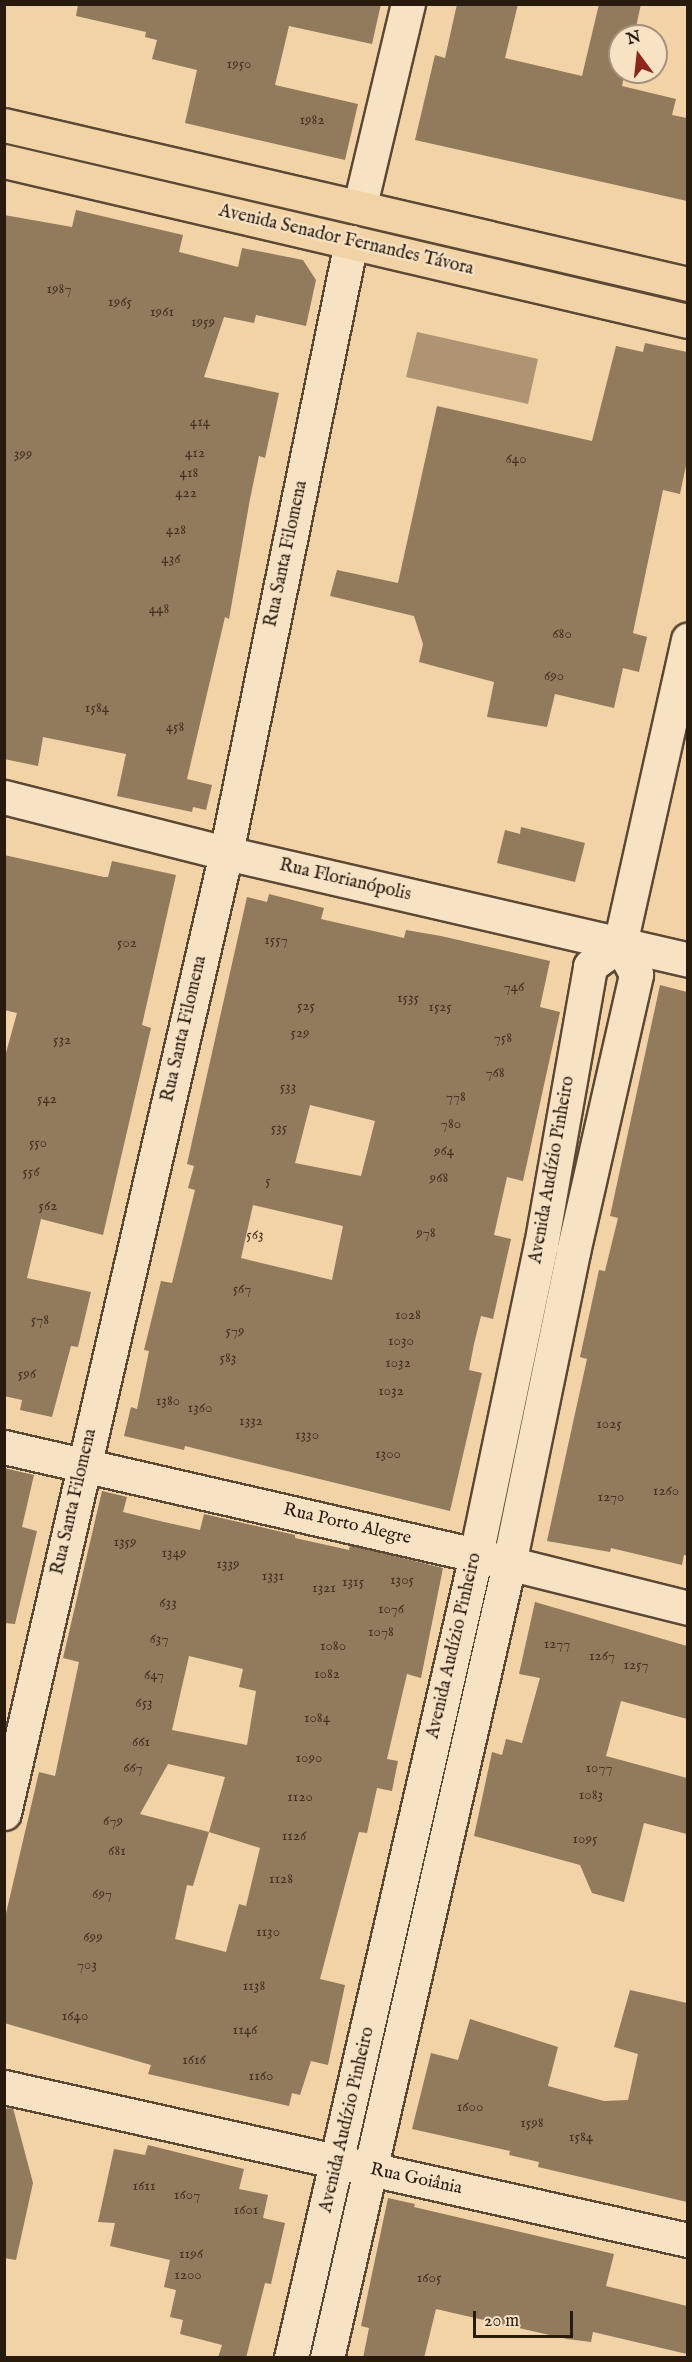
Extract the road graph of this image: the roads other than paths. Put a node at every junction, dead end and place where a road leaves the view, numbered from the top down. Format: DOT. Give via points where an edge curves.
graph roads {
  1 [pos="408,4"];
  2 [pos="4,125"];
  3 [pos="4,161"];
  4 [pos="360,205"];
  5 [pos="351,242"];
  6 [pos="687,284"];
  7 [pos="687,321"];
  8 [pos="687,639"];
  9 [pos="4,797"];
  10 [pos="226,853"];
  11 [pos="620,944"];
  12 [pos="687,960"];
  13 [pos="541,1245"];
  14 [pos="573,1252"];
  15 [pos="517,1357"];
  16 [pos="550,1364"];
  17 [pos="4,1448"];
  18 [pos="83,1464"];
  19 [pos="476,1555"];
  20 [pos="509,1564"];
  21 [pos="687,1608"];
  22 [pos="4,1813"];
  23 [pos="385,1958"];
  24 [pos="417,1965"];
  25 [pos="4,2087"];
  26 [pos="338,2164"];
  27 [pos="370,2169"];
  28 [pos="687,2240"];
  29 [pos="291,2358"];
  30 [pos="327,2358"];
  1 -- 4 [label="street"];
  2 -- 4 [label="main road, Avenida Senador Fernandes Távora"];
  3 -- 5 [label="main road, Avenida Senador Fernandes Távora"];
  4 -- 6 [label="main road, Avenida Senador Fernandes Távora"];
  5 -- 7 [label="main road, Avenida Senador Fernandes Távora"];
  5 -- 10 [label="street, Rua Santa Filomena"];
  8 -- 11 [label="street"];
  9 -- 10 [label="street, Rua Florianópolis"];
  10 -- 11 [label="street, Rua Florianópolis"];
  10 -- 18 [label="street, Rua Santa Filomena"];
  11 -- 12 [label="street, Rua Florianópolis"];
  11 -- 13 [label="street, Avenida Audízio Pinheiro" via="590,966"];
  11 -- 14 [label="street, Avenida Audízio Pinheiro" via="636,974"];
  13 -- 14 [label="street"];
  13 -- 15 [label="street, Avenida Audízio Pinheiro"];
  14 -- 16 [label="street, Avenida Audízio Pinheiro"];
  15 -- 16 [label="street"];
  15 -- 19 [label="street, Avenida Audízio Pinheiro"];
  16 -- 20 [label="street, Avenida Audízio Pinheiro"];
  17 -- 18 [label="street, Rua Porto Alegre"];
  18 -- 19 [label="street, Rua Porto Alegre"];
  18 -- 22 [label="street, Rua Santa Filomena"];
  19 -- 20 [label="street, Rua Porto Alegre"];
  19 -- 23 [label="street, Avenida Audízio Pinheiro"];
  20 -- 21 [label="street, Rua Porto Alegre"];
  20 -- 24 [label="street, Avenida Audízio Pinheiro"];
  23 -- 24 [label="street"];
  23 -- 26 [label="street, Avenida Audízio Pinheiro"];
  24 -- 27 [label="street, Avenida Audízio Pinheiro"];
  25 -- 26 [label="street, Rua Goiânia"];
  26 -- 27 [label="street, Rua Goiânia"];
  26 -- 29 [label="street, Avenida Audízio Pinheiro"];
  27 -- 28 [label="street, Rua Goiânia"];
  27 -- 30 [label="street, Avenida Audízio Pinheiro"];
}
